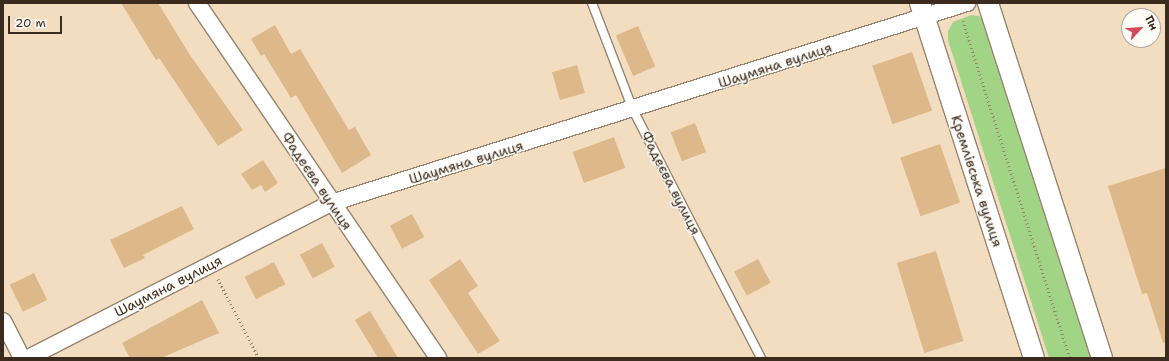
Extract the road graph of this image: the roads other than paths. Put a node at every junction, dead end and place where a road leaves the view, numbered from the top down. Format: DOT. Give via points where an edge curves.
graph roads {
  1 [pos="197,3"];
  2 [pos="592,3"];
  3 [pos="988,3"];
  4 [pos="963,4"];
  5 [pos="922,10"];
  6 [pos="633,110"];
  7 [pos="331,203"];
  8 [pos="3,321"];
  9 [pos="22,358"];
  10 [pos="28,358"];
  11 [pos="438,358"];
  12 [pos="761,358"];
  13 [pos="1034,358"];
  14 [pos="1102,358"];
  1 -- 7 [label="street, Фадеєва вулиця"];
  2 -- 6 [label="lane, Фадеєва вулиця"];
  3 -- 14 [label="street"];
  4 -- 5 [label="street, Шаумяна вулиця"];
  5 -- 6 [label="street, Шаумяна вулиця"];
  5 -- 13 [label="street, Кремлівська вулиця"];
  6 -- 7 [label="street, Шаумяна вулиця"];
  6 -- 12 [label="lane, Фадеєва вулиця"];
  7 -- 10 [label="street, Шаумяна вулиця"];
  7 -- 11 [label="street, Фадеєва вулиця"];
  8 -- 9 [label="street"];
}
